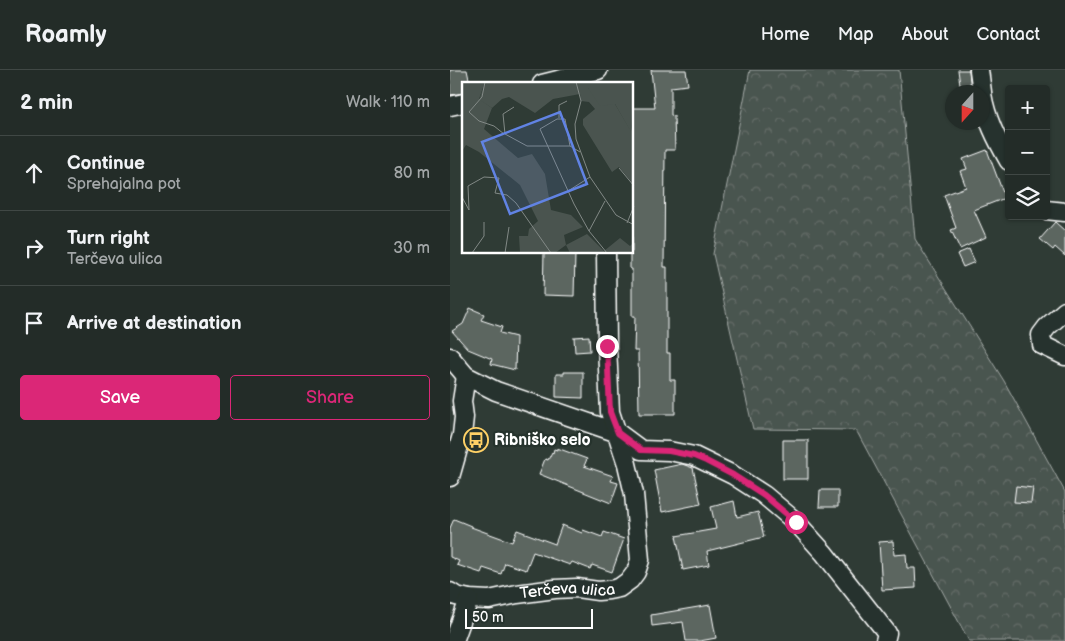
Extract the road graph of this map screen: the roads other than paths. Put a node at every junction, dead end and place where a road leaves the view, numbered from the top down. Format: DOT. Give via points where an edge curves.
graph roads {
  1 [pos="598,70"];
  2 [pos="978,70"];
  3 [pos="550,82"];
  4 [pos="602,82"];
  5 [pos="981,85"];
  6 [pos="990,122"];
  7 [pos="1005,153"];
  8 [pos="1050,210"];
  9 [pos="1065,212"];
  10 [pos="606,254"];
  11 [pos="1065,312"];
  12 [pos="1065,356"];
  13 [pos="450,357"];
  14 [pos="466,376"];
  15 [pos="618,433"];
  16 [pos="641,450"];
  17 [pos="627,464"];
  18 [pos="450,477"];
  19 [pos="450,592"];
  20 [pos="469,599"];
  21 [pos="888,638"];
  22 [pos="454,641"];
  1 -- 3 [label="street"];
  1 -- 4 [label="street"];
  2 -- 5 [label="street"];
  6 -- 7 [label="street"];
  8 -- 9 [label="street"];
  10 -- 15 [label="street, Terčeva ulica" via="610,412"];
  11 -- 12 [label="street" via="1041,335 1042,345"];
  13 -- 14 [label="street"];
  14 -- 15 [label="street" via="496,391"];
  14 -- 18 [label="street" via="462,435"];
  15 -- 16 [label="street"];
  15 -- 17 [label="street, Terčeva ulica"];
  16 -- 17 [label="street"];
  16 -- 21 [label="street" via="694,456 764,495 796,522 824,554"];
  17 -- 20 [label="street, Terčeva ulica" via="634,494 640,560 630,580 609,590 578,588 489,600"];
  19 -- 20 [label="street, Terčeva ulica"];
  20 -- 22 [label="street"];
}
